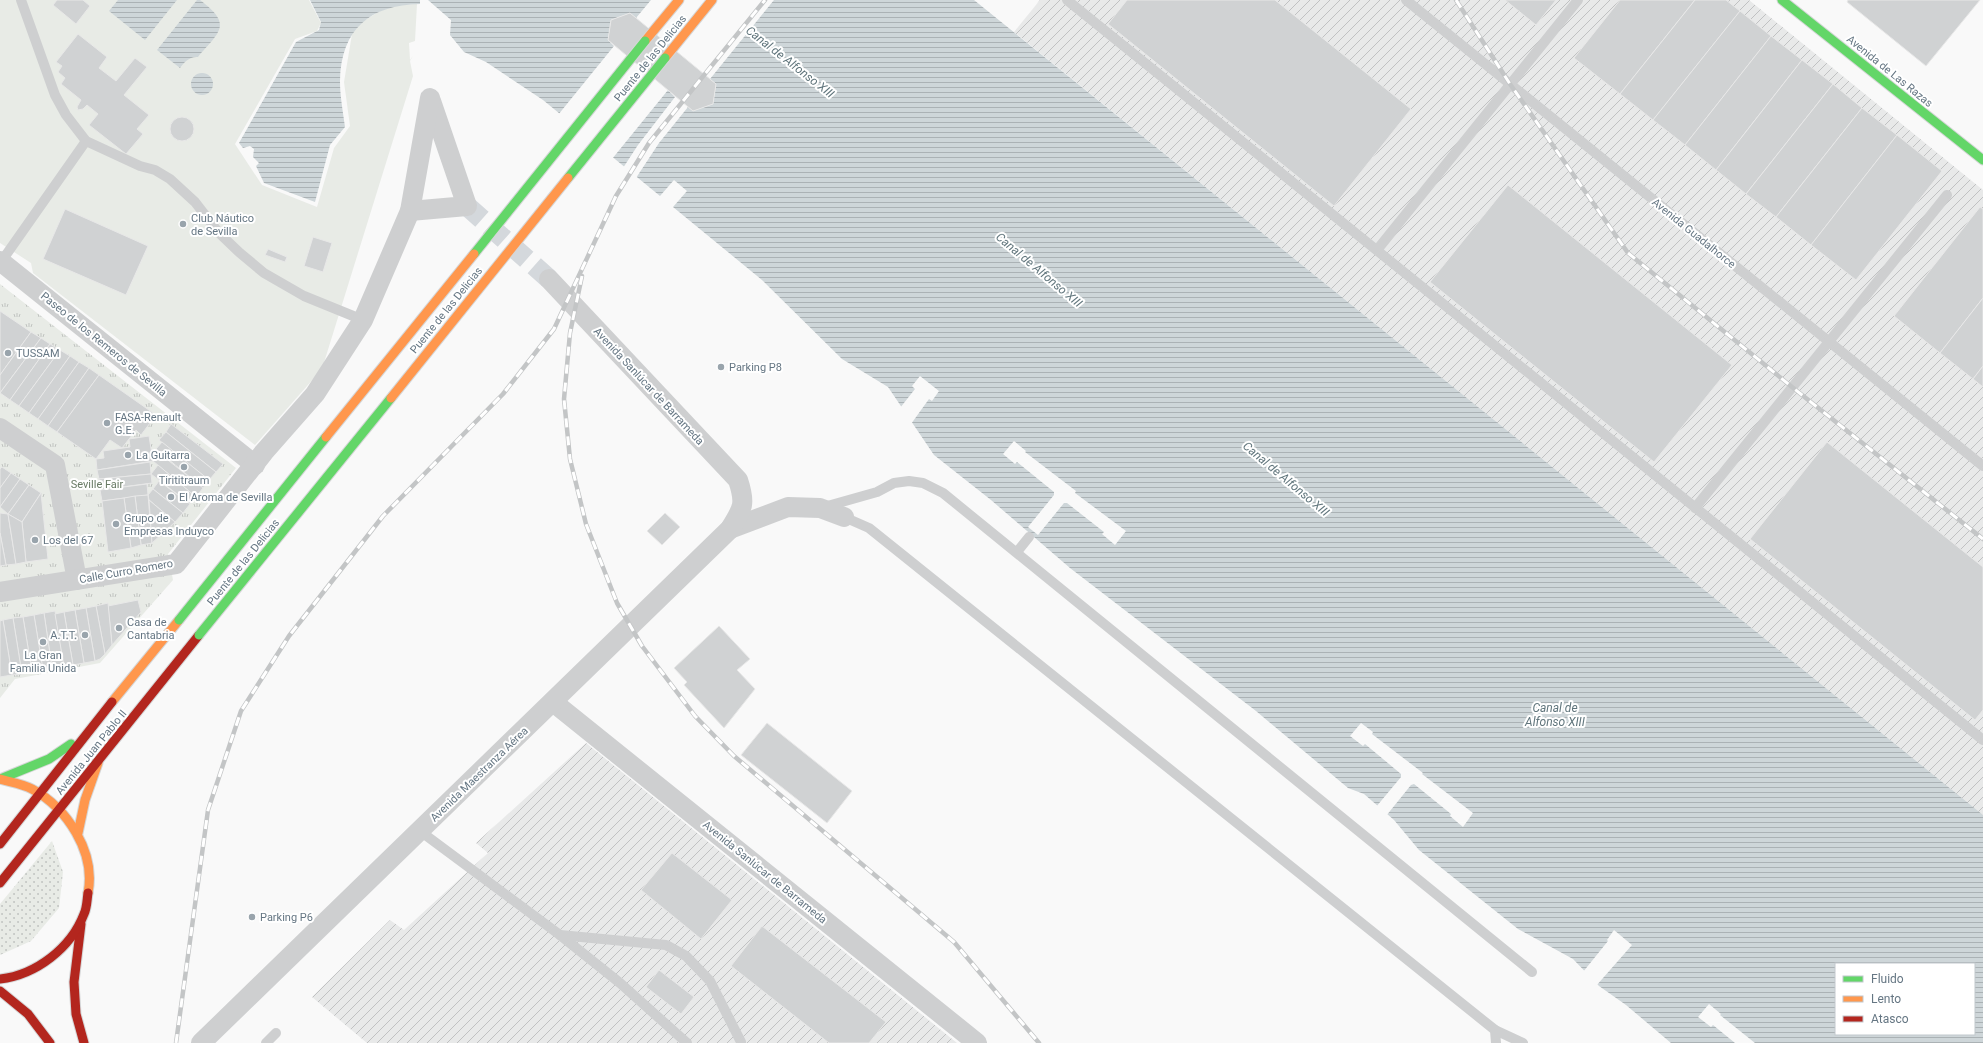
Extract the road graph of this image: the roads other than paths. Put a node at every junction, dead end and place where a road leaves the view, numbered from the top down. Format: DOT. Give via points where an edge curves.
graph roads {
  1 [pos="21,0"];
  2 [pos="679,0"];
  3 [pos="712,0"];
  4 [pos="1067,0"];
  5 [pos="1406,0"];
  6 [pos="1578,0"];
  7 [pos="1782,0"];
  8 [pos="1510,84"];
  9 [pos="86,142"];
  10 [pos="1983,160"];
  11 [pos="1947,195"];
  12 [pos="410,211"];
  13 [pos="1377,250"];
  14 [pos="1,262"];
  15 [pos="549,279"];
  16 [pos="363,320"];
  17 [pos="1829,342"];
  18 [pos="0,428"];
  19 [pos="255,465"];
  20 [pos="1983,466"];
  21 [pos="743,496"];
  22 [pos="820,508"];
  23 [pos="1695,508"];
  24 [pos="844,517"];
  25 [pos="730,529"];
  26 [pos="1029,537"];
  27 [pos="1017,552"];
  28 [pos="77,580"];
  29 [pos="0,592"];
  30 [pos="179,620"];
  31 [pos="200,635"];
  32 [pos="553,702"];
  33 [pos="87,733"];
  34 [pos="1983,740"];
  35 [pos="99,761"];
  36 [pos="0,779"];
  37 [pos="41,793"];
  38 [pos="61,809"];
  39 [pos="420,831"];
  40 [pos="78,833"];
  41 [pos="0,844"];
  42 [pos="0,883"];
  43 [pos="82,916"];
  44 [pos="560,935"];
  45 [pos="1532,972"];
  46 [pos="0,979"];
  47 [pos="0,991"];
  48 [pos="1495,1030"];
  49 [pos="276,1033"];
  50 [pos="50,1043"];
  51 [pos="84,1043"];
  52 [pos="201,1043"];
  53 [pos="266,1043"];
  54 [pos="687,1043"];
  55 [pos="741,1043"];
  56 [pos="977,1043"];
  57 [pos="1496,1043"];
  58 [pos="1523,1043"];
  1 -- 9 [label="lane" via="55,95"];
  2 -- 30 [label="main road, Puente de las Delicias, bridge"];
  3 -- 31 [label="main road, Puente de las Delicias, bridge"];
  4 -- 13 [label="lane"];
  5 -- 8 [label="lane, Avenida Guadalhorce"];
  6 -- 8 [label="lane"];
  7 -- 10 [label="main road, Avenida de Las Razas"];
  8 -- 13 [label="lane"];
  8 -- 17 [label="lane, Avenida Guadalhorce"];
  9 -- 14 [label="lane"];
  9 -- 16 [label="lane" via="155,170 170,179 195,202 219,233 264,273 304,296"];
  11 -- 17 [label="lane"];
  12 -- 12 [label="street" via="467,206 430,98 417,173"];
  12 -- 16 [label="street"];
  13 -- 23 [label="lane"];
  14 -- 19 [label="street, Paseo de los Remeros de Sevilla"];
  15 -- 21 [label="street, Avenida Sanlúcar de Barrameda" via="738,480"];
  16 -- 19 [label="street" via="315,394"];
  17 -- 20 [label="lane, Avenida Guadalhorce"];
  17 -- 23 [label="lane"];
  18 -- 28 [label="street" via="56,465"];
  19 -- 28 [label="street, Calle Curro Romero" via="176,564"];
  21 -- 25 [label="street, Avenida Maestranza Aérea" via="742,509"];
  22 -- 24 [label="street"];
  22 -- 25 [label="street" via="788,507"];
  22 -- 27 [label="lane" via="877,492 894,483 923,483 943,492"];
  23 -- 34 [label="lane"];
  24 -- 48 [label="lane" via="870,528"];
  25 -- 32 [label="street, Avenida Maestranza Aérea"];
  26 -- 27 [label="lane"];
  27 -- 45 [label="lane"];
  28 -- 29 [label="street, Calle Curro Romero"];
  30 -- 33 [label="main road, Avenida Juan Pablo II"];
  31 -- 35 [label="main road, Avenida Juan Pablo II"];
  32 -- 39 [label="street, Avenida Maestranza Aérea"];
  32 -- 56 [label="street, Avenida Sanlúcar de Barrameda"];
  33 -- 36 [label="main road" via="49,759"];
  33 -- 37 [label="main road, Avenida Juan Pablo II"];
  35 -- 38 [label="main road, Avenida Juan Pablo II"];
  35 -- 40 [label="main road" via="85,800"];
  36 -- 37 [label="main road" via="14,781"];
  37 -- 38 [label="main road"];
  37 -- 41 [label="main road, Avenida Juan Pablo II"];
  38 -- 40 [label="main road"];
  38 -- 42 [label="main road, Avenida Juan Pablo II"];
  39 -- 44 [label="lane"];
  39 -- 52 [label="street, Avenida Maestranza Aérea"];
  40 -- 43 [label="main road" via="86,853 89,874 88,895"];
  43 -- 46 [label="main road" via="71,937 51,958 20,975"];
  43 -- 51 [label="main road" via="74,982 76,1014"];
  44 -- 54 [label="lane" via="620,983"];
  44 -- 55 [label="lane" via="666,945 686,956 710,981"];
  47 -- 50 [label="main road" via="20,1006"];
  48 -- 57 [label="lane"];
  48 -- 58 [label="lane"];
  49 -- 53 [label="lane"];
}
